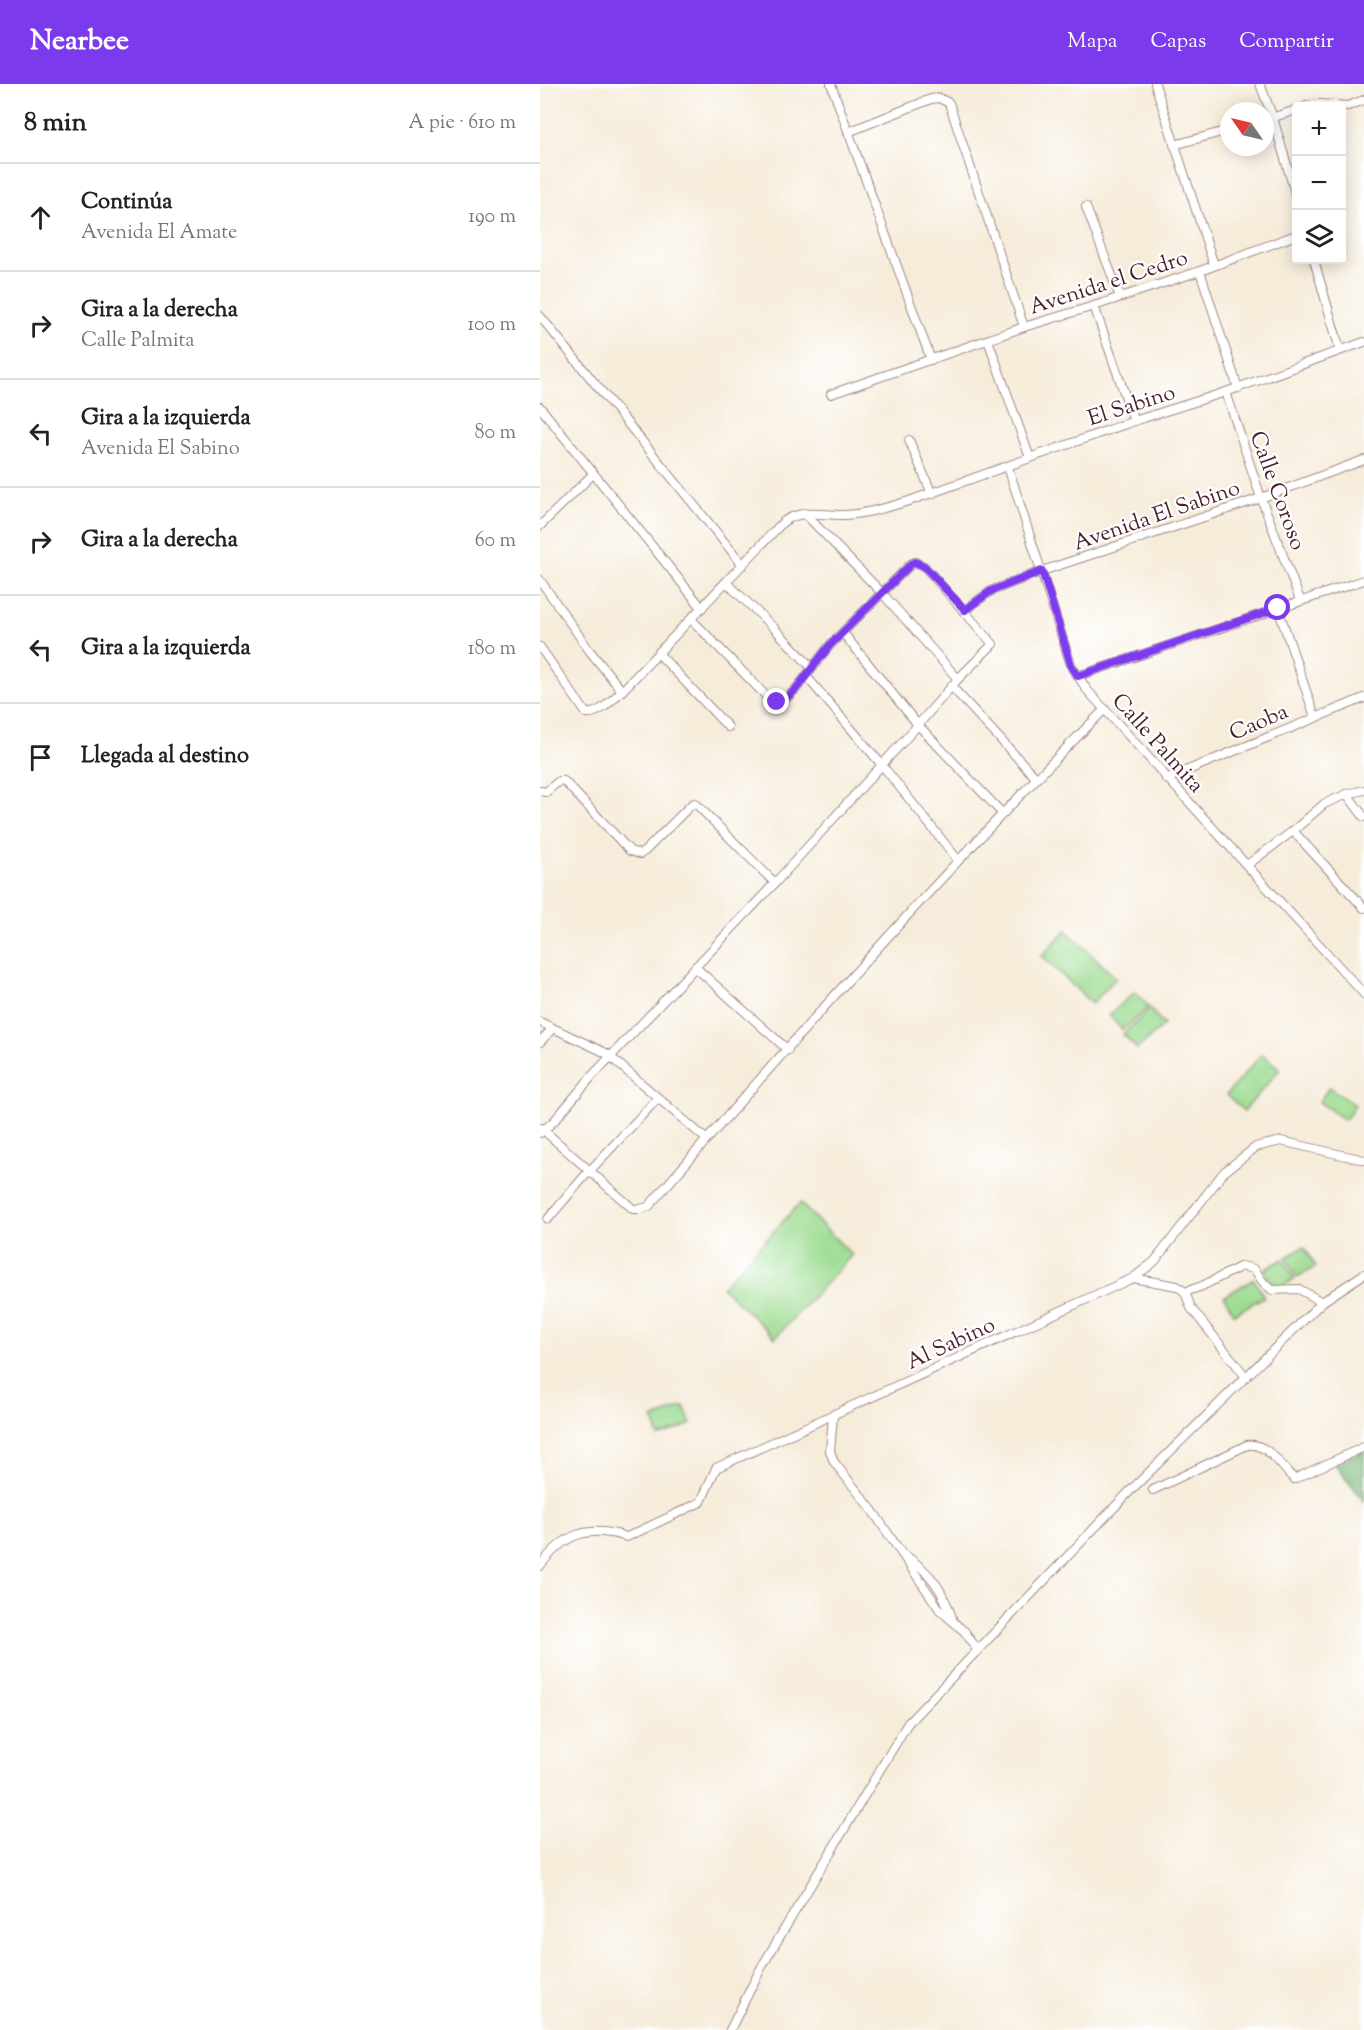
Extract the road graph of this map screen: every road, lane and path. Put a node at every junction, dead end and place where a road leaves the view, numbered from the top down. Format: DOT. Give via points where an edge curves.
graph roads {
  1 [pos="831,84"];
  2 [pos="1155,84"];
  3 [pos="1260,84"];
  4 [pos="1364,100"];
  5 [pos="1265,102"];
  6 [pos="1346,106"];
  7 [pos="1292,111"];
  8 [pos="1274,117"];
  9 [pos="848,132"];
  10 [pos="1220,132"];
  11 [pos="1274,133"];
  12 [pos="1174,145"];
  13 [pos="1292,185"];
  14 [pos="1086,207"];
  15 [pos="1292,237"];
  16 [pos="1315,264"];
  17 [pos="1214,265"];
  18 [pos="1200,271"];
  19 [pos="1120,297"];
  20 [pos="1094,306"];
  21 [pos="540,316"];
  22 [pos="1024,327"];
  23 [pos="988,340"];
  24 [pos="1364,342"];
  25 [pos="1340,350"];
  26 [pos="931,360"];
  27 [pos="1238,388"];
  28 [pos="1226,392"];
  29 [pos="831,394"];
  30 [pos="540,407"];
  31 [pos="1134,421"];
  32 [pos="909,440"];
  33 [pos="1030,458"];
  34 [pos="1364,460"];
  35 [pos="1008,467"];
  36 [pos="593,474"];
  37 [pos="932,494"];
  38 [pos="1261,498"];
  39 [pos="804,513"];
  40 [pos="540,526"];
  41 [pos="743,565"];
  42 [pos="1042,571"];
  43 [pos="540,580"];
  44 [pos="1364,580"];
  45 [pos="727,582"];
  46 [pos="882,593"];
  47 [pos="1300,600"];
  48 [pos="702,608"];
  49 [pos="1278,608"];
  50 [pos="965,610"];
  51 [pos="692,619"];
  52 [pos="843,633"];
  53 [pos="540,647"];
  54 [pos="658,653"];
  55 [pos="812,668"];
  56 [pos="806,676"];
  57 [pos="1078,676"];
  58 [pos="958,679"];
  59 [pos="951,686"];
  60 [pos="622,691"];
  61 [pos="1364,698"];
  62 [pos="1105,709"];
  63 [pos="1315,717"];
  64 [pos="918,725"];
  65 [pos="728,727"];
  66 [pos="882,765"];
  67 [pos="1036,778"];
  68 [pos="1166,779"];
  69 [pos="1364,790"];
  70 [pos="540,791"];
  71 [pos="1347,794"];
  72 [pos="1002,813"];
  73 [pos="1364,818"];
  74 [pos="1293,831"];
  75 [pos="958,860"];
  76 [pos="1247,865"];
  77 [pos="775,883"];
  78 [pos="1364,908"];
  79 [pos="695,967"];
  80 [pos="1364,994"];
  81 [pos="540,1022"];
  82 [pos="552,1029"];
  83 [pos="540,1042"];
  84 [pos="788,1050"];
  85 [pos="610,1057"];
  86 [pos="658,1098"];
  87 [pos="541,1130"];
  88 [pos="706,1139"];
  89 [pos="1364,1160"];
  90 [pos="591,1170"];
  91 [pos="548,1219"];
  92 [pos="1364,1275"];
  93 [pos="1133,1278"];
  94 [pos="1185,1292"];
  95 [pos="1322,1302"];
  96 [pos="1246,1377"];
  97 [pos="833,1416"];
  98 [pos="1364,1447"];
  99 [pos="1153,1490"];
  100 [pos="903,1552"];
  101 [pos="540,1566"];
  102 [pos="952,1619"];
  103 [pos="978,1651"];
  104 [pos="730,2030"];
  1 -- 9 [label="street"];
  2 -- 12 [label="street"];
  3 -- 5 [label="street"];
  4 -- 6 [label="street"];
  7 -- 8 [label="street"];
  9 -- 22 [label="street" via="931,99 949,103"];
  9 -- 26 [label="street"];
  10 -- 12 [label="street"];
  11 -- 13 [label="street"];
  12 -- 17 [label="street"];
  14 -- 19 [label="street"];
  15 -- 17 [label="street, Avenida el Cedro"];
  16 -- 25 [label="street"];
  17 -- 18 [label="street, Avenida el Cedro"];
  18 -- 19 [label="street, Avenida el Cedro"];
  18 -- 27 [label="street"];
  19 -- 20 [label="street, Avenida el Cedro"];
  20 -- 22 [label="street, Avenida el Cedro"];
  20 -- 31 [label="street"];
  21 -- 41 [label="street"];
  22 -- 23 [label="street, Avenida el Cedro"];
  23 -- 26 [label="street, Avenida el Cedro"];
  23 -- 33 [label="street"];
  24 -- 25 [label="street, El Sabino"];
  25 -- 27 [label="street, El Sabino"];
  26 -- 29 [label="street, Avenida el Cedro"];
  27 -- 28 [label="street, El Sabino"];
  28 -- 31 [label="street, El Sabino"];
  28 -- 38 [label="street, Calle Coroso"];
  30 -- 36 [label="street"];
  31 -- 33 [label="street, El Sabino"];
  32 -- 37 [label="street"];
  33 -- 35 [label="street, El Sabino"];
  34 -- 38 [label="street, Avenida El Sabino"];
  35 -- 37 [label="street, El Sabino"];
  35 -- 42 [label="street, Calle Palmita"];
  36 -- 40 [label="street"];
  36 -- 48 [label="street"];
  37 -- 39 [label="street, El Sabino" via="875,511 845,515"];
  38 -- 42 [label="street, Avenida El Sabino"];
  38 -- 47 [label="street, Calle Coroso"];
  39 -- 41 [label="street" via="783,522"];
  39 -- 46 [label="street"];
  41 -- 45 [label="street"];
  42 -- 50 [label="street, Avenida El Sabino" via="991,591"];
  42 -- 57 [label="street, Calle Palmita" via="1071,665"];
  43 -- 60 [label="street"];
  44 -- 47 [label="street"];
  45 -- 48 [label="street"];
  45 -- 55 [label="street"];
  46 -- 50 [label="street" via="911,564 919,563"];
  46 -- 52 [label="street"];
  46 -- 58 [label="street"];
  47 -- 49 [label="street"];
  48 -- 51 [label="street"];
  49 -- 57 [label="street"];
  49 -- 63 [label="street"];
  50 -- 58 [label="street" via="993,644"];
  51 -- 54 [label="street"];
  51 -- 56 [label="street" via="771,701 782,702"];
  52 -- 55 [label="street"];
  52 -- 64 [label="street"];
  53 -- 60 [label="street" via="586,713 598,711"];
  54 -- 60 [label="street"];
  54 -- 65 [label="street"];
  55 -- 56 [label="street"];
  56 -- 66 [label="street"];
  57 -- 62 [label="street, Calle Palmita"];
  58 -- 59 [label="street"];
  59 -- 64 [label="street"];
  59 -- 67 [label="street"];
  61 -- 63 [label="street, Caoba"];
  62 -- 67 [label="street"];
  62 -- 68 [label="street, Calle Palmita"];
  63 -- 68 [label="street, Caoba"];
  64 -- 66 [label="street"];
  64 -- 72 [label="street"];
  66 -- 75 [label="street"];
  66 -- 77 [label="street"];
  67 -- 72 [label="street"];
  68 -- 76 [label="street, Calle Palmita"];
  69 -- 71 [label="street"];
  70 -- 77 [label="street" via="546,792 564,781 635,854 645,851 695,804"];
  71 -- 73 [label="street"];
  71 -- 74 [label="street" via="1324,804"];
  72 -- 75 [label="street"];
  74 -- 76 [label="street"];
  74 -- 78 [label="street"];
  75 -- 84 [label="street"];
  76 -- 80 [label="street, Calle Palmita"];
  77 -- 79 [label="street"];
  79 -- 84 [label="street"];
  79 -- 85 [label="street"];
  81 -- 82 [label="street"];
  82 -- 83 [label="street"];
  82 -- 85 [label="street"];
  84 -- 88 [label="street"];
  85 -- 86 [label="street"];
  85 -- 87 [label="street" via="554,1121"];
  86 -- 88 [label="street"];
  86 -- 90 [label="street"];
  87 -- 90 [label="street"];
  88 -- 90 [label="street" via="648,1207 633,1209"];
  89 -- 93 [label="street, Al Sabino" via="1281,1141 1256,1147 1224,1172 1154,1262"];
  90 -- 91 [label="street"];
  92 -- 95 [label="street"];
  93 -- 94 [label="street" via="1177,1286"];
  93 -- 97 [label="street, Al Sabino"];
  94 -- 95 [label="street" via="1242,1266 1254,1269 1272,1290 1299,1289"];
  94 -- 96 [label="street" via="1191,1308"];
  95 -- 96 [label="street"];
  96 -- 103 [label="street" via="1038,1585"];
  97 -- 100 [label="street" via="830,1451 834,1462"];
  97 -- 101 [label="street, Al Sabino" via="716,1468 701,1502 627,1537 587,1530 570,1538"];
  98 -- 99 [label="street" via="1294,1479 1263,1447 1246,1445"];
  100 -- 102 [label="street" via="940,1610"];
  100 -- 102 [label="street" via="944,1593"];
  102 -- 103 [label="street"];
  103 -- 104 [label="street" via="908,1723 761,1968"];
}
